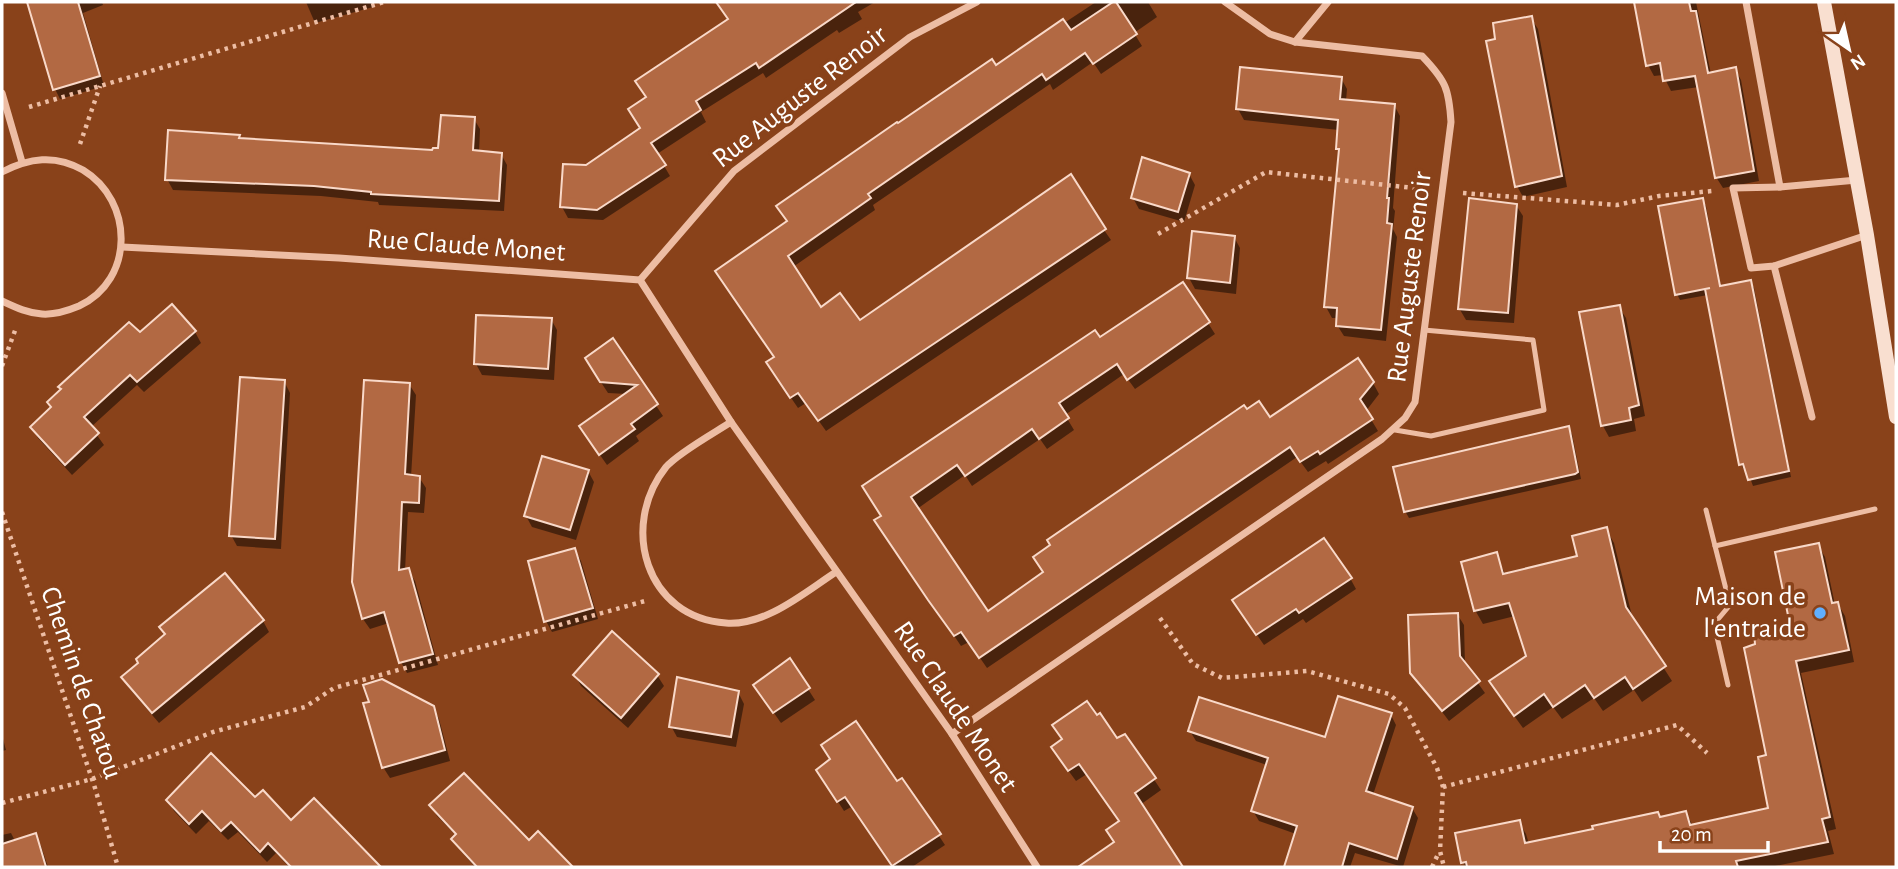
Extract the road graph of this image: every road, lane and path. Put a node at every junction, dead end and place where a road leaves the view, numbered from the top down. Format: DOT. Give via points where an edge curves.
graph roads {
  1 [pos="384,2"];
  2 [pos="977,2"];
  3 [pos="1225,2"];
  4 [pos="1328,2"];
  5 [pos="1746,2"];
  6 [pos="1824,2"];
  7 [pos="1295,42"];
  8 [pos="100,85"];
  9 [pos="2,93"];
  10 [pos="9,118"];
  11 [pos="22,162"];
  12 [pos="73,164"];
  13 [pos="2,172"];
  14 [pos="1857,180"];
  15 [pos="1780,187"];
  16 [pos="1415,188"];
  17 [pos="1733,188"];
  18 [pos="1457,192"];
  19 [pos="1158,234"];
  20 [pos="1867,234"];
  21 [pos="122,247"];
  22 [pos="1774,266"];
  23 [pos="640,280"];
  24 [pos="2,301"];
  25 [pos="22,311"];
  26 [pos="1424,330"];
  27 [pos="2,366"];
  28 [pos="1812,417"];
  29 [pos="1896,417"];
  30 [pos="731,422"];
  31 [pos="1395,430"];
  32 [pos="1875,509"];
  33 [pos="1706,510"];
  34 [pos="2,513"];
  35 [pos="1715,546"];
  36 [pos="836,572"];
  37 [pos="666,595"];
  38 [pos="1147,600"];
  39 [pos="1728,685"];
  40 [pos="952,734"];
  41 [pos="1707,753"];
  42 [pos="92,779"];
  43 [pos="1443,786"];
  44 [pos="2,803"];
  45 [pos="1440,851"];
  46 [pos="118,867"];
  47 [pos="1037,867"];
  48 [pos="1432,867"];
  49 [pos="1444,867"];
  1 -- 8 [label="path"];
  2 -- 23 [label="street, Rue Auguste Renoir" via="910,37 734,171"];
  3 -- 7 [label="street, Rue Auguste Renoir" via="1270,34"];
  4 -- 7 [label="street"];
  5 -- 15 [label="street"];
  6 -- 14 [label="main road"];
  7 -- 26 [label="street, Rue Auguste Renoir" via="1422,56 1449,93 1451,122"];
  8 -- 10 [label="path" via="34,105"];
  8 -- 12 [label="path"];
  9 -- 10 [label="street"];
  10 -- 11 [label="street"];
  11 -- 12 [label="street" via="48,159"];
  11 -- 13 [label="street"];
  12 -- 21 [label="street" via="95,178 111,197 121,221"];
  14 -- 15 [label="street"];
  14 -- 20 [label="main road"];
  15 -- 17 [label="street"];
  16 -- 19 [label="path" via="1266,173"];
  17 -- 18 [label="path" via="1617,205"];
  17 -- 22 [label="street" via="1751,268"];
  20 -- 22 [label="street"];
  20 -- 29 [label="main road"];
  21 -- 23 [label="street, Rue Claude Monet"];
  21 -- 25 [label="street" via="104,288 86,302 66,311"];
  22 -- 28 [label="street"];
  23 -- 30 [label="street, Rue Claude Monet"];
  24 -- 25 [label="street"];
  25 -- 27 [label="path"];
  26 -- 31 [label="street, Rue Auguste Renoir" via="1415,402"];
  26 -- 31 [label="lane" via="1533,340 1544,410 1432,436"];
  30 -- 36 [label="street, Rue Claude Monet"];
  30 -- 37 [label="street" via="668,464 652,487 641,538 646,565"];
  31 -- 38 [label="street, Rue Auguste Renoir"];
  32 -- 35 [label="lane"];
  33 -- 35 [label="lane"];
  34 -- 42 [label="path, Chemin de Chatou"];
  35 -- 39 [label="lane" via="1730,606 1714,624"];
  36 -- 37 [label="street" via="783,607 728,623 682,611"];
  36 -- 40 [label="street, Rue Claude Monet"];
  37 -- 42 [label="path" via="334,688 305,706 213,732"];
  38 -- 40 [label="street, Rue Auguste Renoir"];
  38 -- 43 [label="path" via="1193,664 1222,678 1307,671 1389,694 1405,708"];
  40 -- 47 [label="street, Rue Claude Monet"];
  41 -- 43 [label="path" via="1677,725"];
  42 -- 44 [label="path"];
  42 -- 46 [label="path, Chemin de Chatou"];
  43 -- 45 [label="path"];
  45 -- 48 [label="path"];
  45 -- 49 [label="path"];
}
